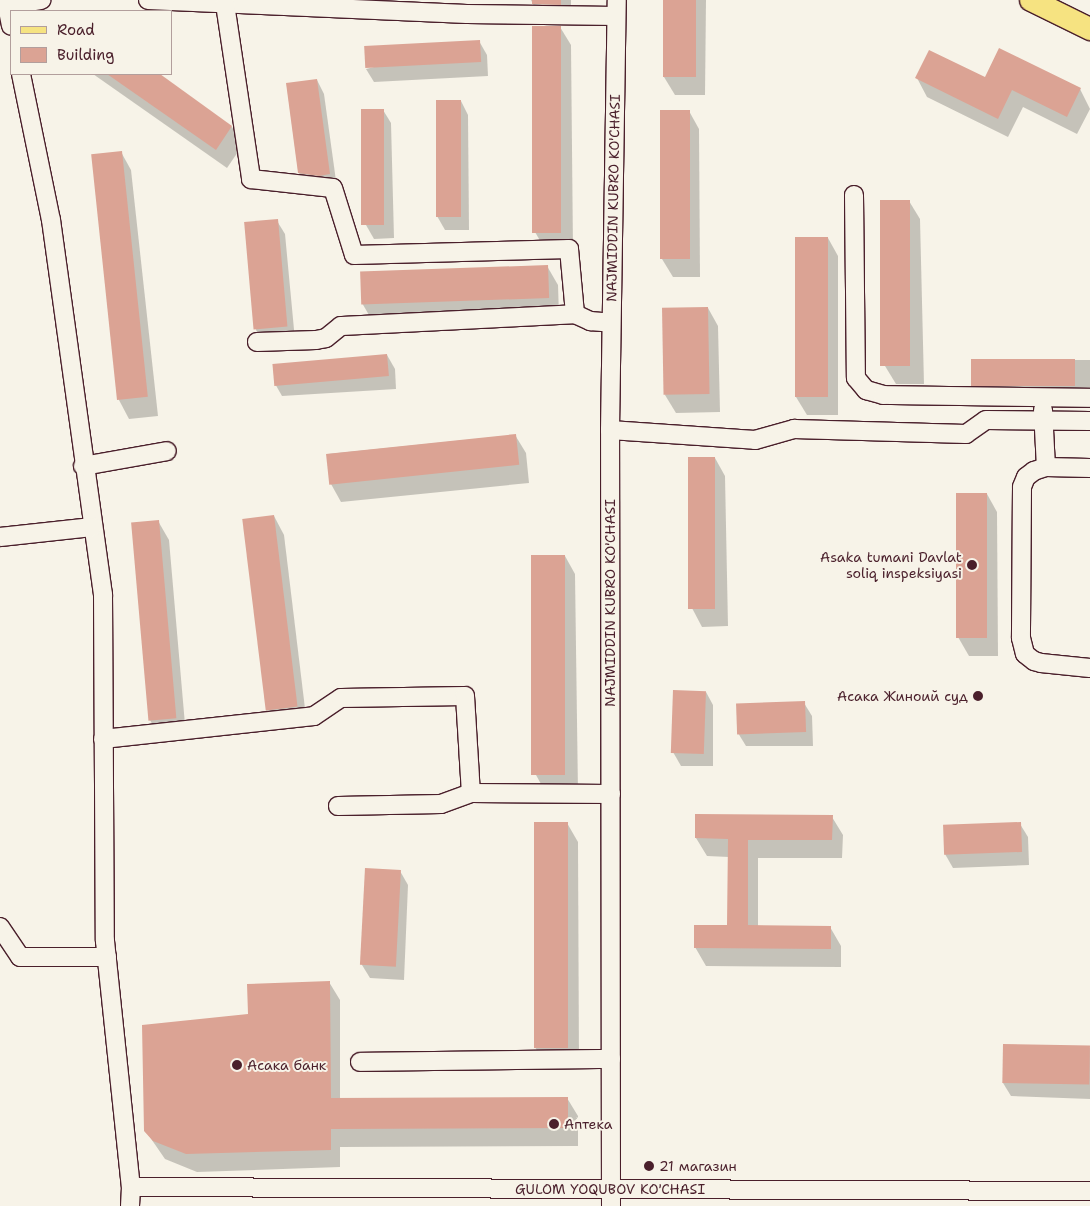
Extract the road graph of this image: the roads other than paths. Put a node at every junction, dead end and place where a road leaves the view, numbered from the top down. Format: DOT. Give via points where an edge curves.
graph roads {
  1 [pos="41,0"];
  2 [pos="148,0"];
  3 [pos="1031,0"];
  4 [pos="6,3"];
  5 [pos="225,4"];
  6 [pos="616,8"];
  7 [pos="10,21"];
  8 [pos="1090,29"];
  9 [pos="21,75"];
  10 [pos="854,195"];
  11 [pos="575,314"];
  12 [pos="611,324"];
  13 [pos="257,342"];
  14 [pos="1042,397"];
  15 [pos="1090,398"];
  16 [pos="1044,420"];
  17 [pos="1090,421"];
  18 [pos="610,430"];
  19 [pos="167,451"];
  20 [pos="83,466"];
  21 [pos="1046,467"];
  22 [pos="1090,468"];
  23 [pos="92,527"];
  24 [pos="0,537"];
  25 [pos="1090,668"];
  26 [pos="104,740"];
  27 [pos="471,793"];
  28 [pos="610,794"];
  29 [pos="338,806"];
  30 [pos="0,927"];
  31 [pos="107,957"];
  32 [pos="611,1059"];
  33 [pos="360,1062"];
  34 [pos="131,1187"];
  35 [pos="1090,1191"];
  36 [pos="612,1198"];
  37 [pos="130,1206"];
  1 -- 4 [label="street"];
  2 -- 5 [label="street"];
  3 -- 8 [label="main road"];
  4 -- 7 [label="street"];
  5 -- 6 [label="street" via="467,14"];
  5 -- 11 [label="street" via="250,179 333,188 354,255 568,249"];
  6 -- 12 [label="street, NAJMIDDIN KUBRO KO'CHASI"];
  9 -- 20 [label="street" via="51,220"];
  10 -- 14 [label="street" via="856,378 866,390 884,395"];
  11 -- 12 [label="street" via="590,321"];
  11 -- 13 [label="street" via="342,326 326,338 316,340"];
  12 -- 18 [label="street, NAJMIDDIN KUBRO KO'CHASI"];
  14 -- 15 [label="street"];
  14 -- 16 [label="street"];
  16 -- 17 [label="street"];
  16 -- 18 [label="street" via="986,420 966,434 794,429 755,440"];
  16 -- 21 [label="street"];
  18 -- 28 [label="street, NAJMIDDIN KUBRO KO'CHASI"];
  19 -- 20 [label="street"];
  20 -- 23 [label="street"];
  21 -- 22 [label="street"];
  21 -- 25 [label="street" via="1026,477 1022,487 1022,645 1026,654 1041,664"];
  23 -- 24 [label="street"];
  23 -- 26 [label="street" via="103,594"];
  26 -- 27 [label="street" via="314,716 340,698 465,696"];
  26 -- 31 [label="street"];
  27 -- 28 [label="street"];
  27 -- 29 [label="street" via="441,804"];
  28 -- 32 [label="street, NAJMIDDIN KUBRO KO'CHASI"];
  30 -- 31 [label="street" via="20,957"];
  31 -- 34 [label="street"];
  32 -- 33 [label="street"];
  32 -- 36 [label="street, NAJMIDDIN KUBRO KO'CHASI"];
  34 -- 36 [label="street, GULOM YOQUBOV KO'CHASI"];
  34 -- 37 [label="street"];
  35 -- 36 [label="street, GULOM YOQUBOV KO'CHASI"];
}
